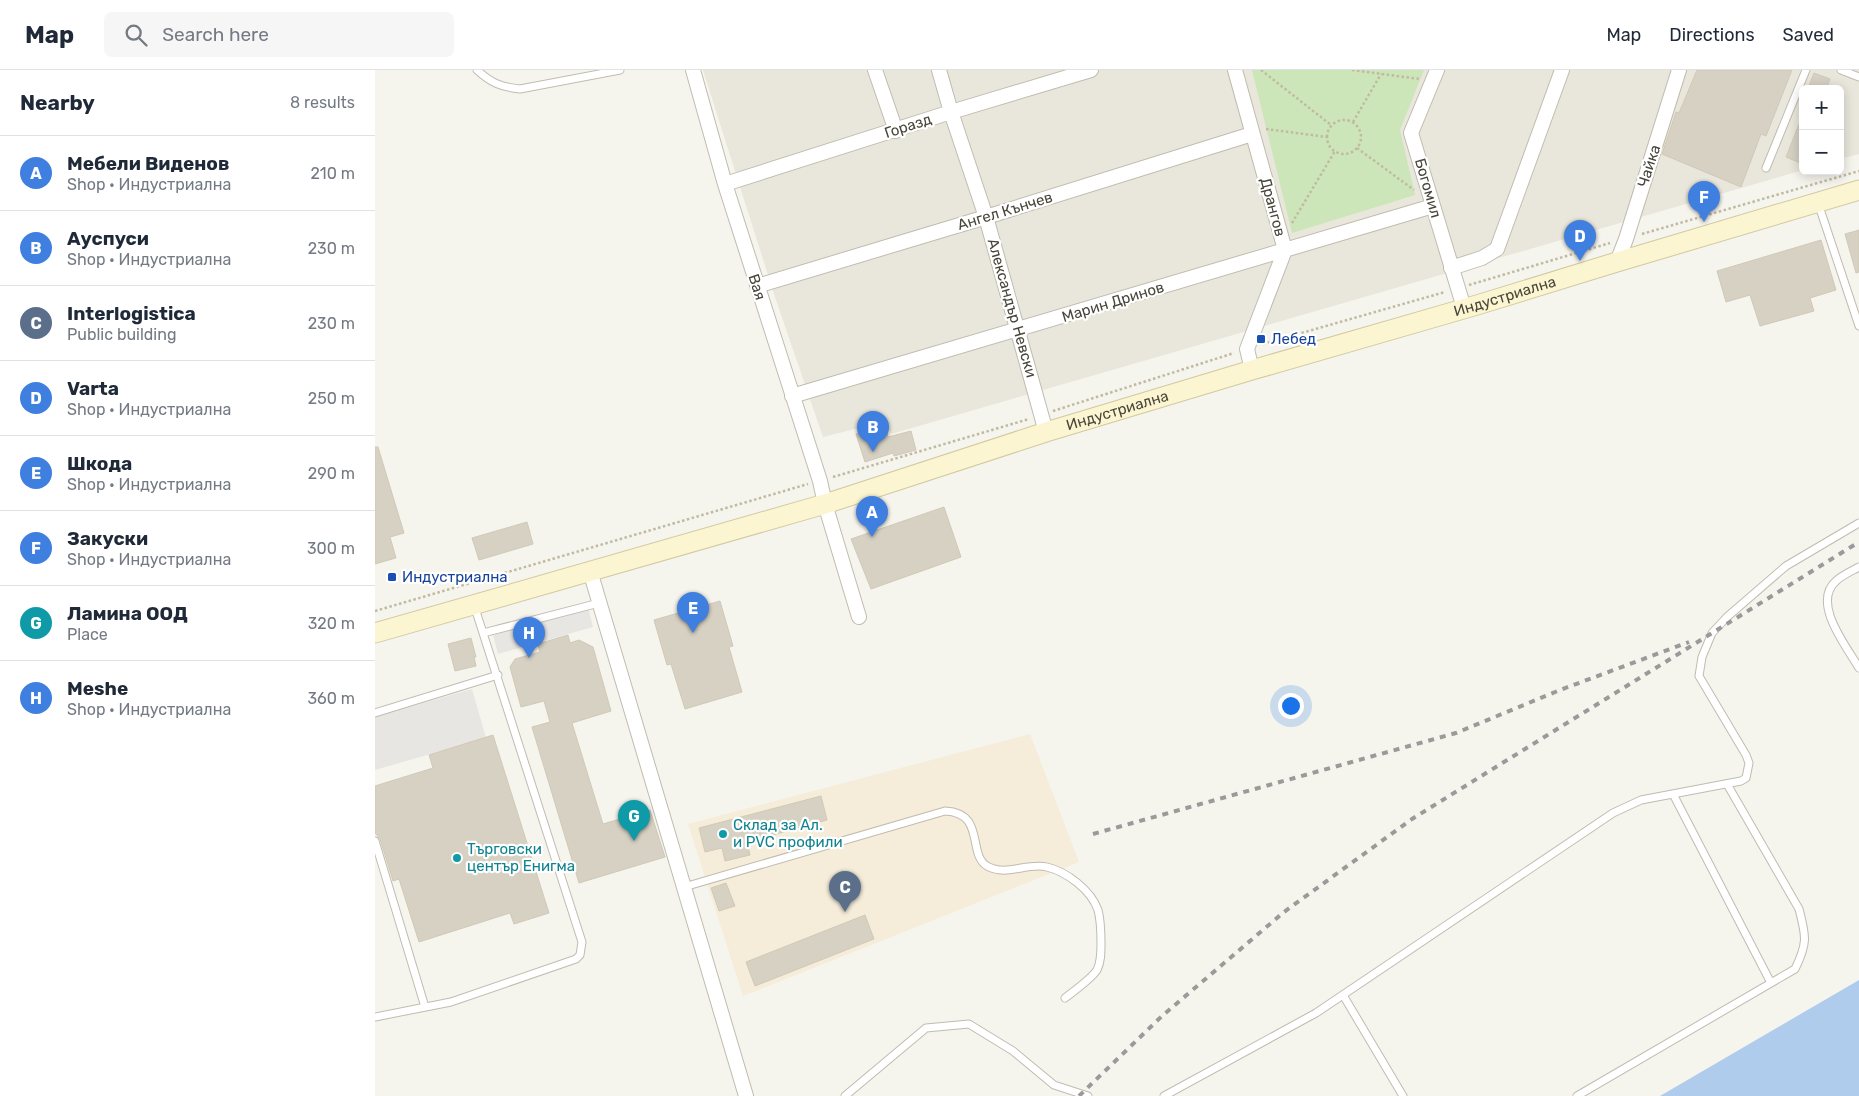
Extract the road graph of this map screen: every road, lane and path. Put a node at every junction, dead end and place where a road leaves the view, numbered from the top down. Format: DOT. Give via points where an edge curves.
graph roads {
  1 [pos="477,70"];
  2 [pos="620,70"];
  3 [pos="693,70"];
  4 [pos="875,70"];
  5 [pos="939,70"];
  6 [pos="1091,70"];
  7 [pos="1235,70"];
  8 [pos="1261,70"];
  9 [pos="1352,70"];
  10 [pos="1561,70"];
  11 [pos="1679,70"];
  12 [pos="1806,70"];
  13 [pos="1841,70"];
  14 [pos="1070,73"];
  15 [pos="1381,74"];
  16 [pos="1435,75"];
  17 [pos="1859,77"];
  18 [pos="951,112"];
  19 [pos="1353,122"];
  20 [pos="1331,125"];
  21 [pos="1252,130"];
  22 [pos="896,131"];
  23 [pos="1327,137"];
  24 [pos="1357,148"];
  25 [pos="1335,151"];
  26 [pos="1766,168"];
  27 [pos="1859,171"];
  28 [pos="725,184"];
  29 [pos="1859,190"];
  30 [pos="1817,203"];
  31 [pos="1432,204"];
  32 [pos="986,217"];
  33 [pos="1625,239"];
  34 [pos="1283,245"];
  35 [pos="1617,262"];
  36 [pos="1451,268"];
  37 [pos="757,286"];
  38 [pos="1457,288"];
  39 [pos="1463,308"];
  40 [pos="1859,326"];
  41 [pos="1019,330"];
  42 [pos="1247,349"];
  43 [pos="1253,370"];
  44 [pos="793,396"];
  45 [pos="1044,424"];
  46 [pos="820,481"];
  47 [pos="825,504"];
  48 [pos="1859,524"];
  49 [pos="1859,567"];
  50 [pos="590,571"];
  51 [pos="599,603"];
  52 [pos="474,604"];
  53 [pos="375,611"];
  54 [pos="859,617"];
  55 [pos="375,633"];
  56 [pos="483,633"];
  57 [pos="1859,668"];
  58 [pos="497,675"];
  59 [pos="375,713"];
  60 [pos="1727,784"];
  61 [pos="1673,794"];
  62 [pos="375,841"];
  63 [pos="683,887"];
  64 [pos="1771,983"];
  65 [pos="1343,995"];
  66 [pos="1065,998"];
  67 [pos="425,1007"];
  68 [pos="375,1017"];
  69 [pos="746,1096"];
  70 [pos="845,1096"];
  71 [pos="1088,1096"];
  72 [pos="1164,1096"];
  73 [pos="1403,1096"];
  74 [pos="1577,1096"];
  1 -- 2 [label="lane" via="487,80 504,88 521,89"];
  3 -- 28 [label="street, Вая"];
  4 -- 22 [label="street"];
  5 -- 18 [label="street, Александър Невски"];
  6 -- 14 [label="street, Горазд"];
  7 -- 21 [label="street, Дрангов"];
  8 -- 20 [label="path"];
  9 -- 15 [label="path"];
  10 -- 36 [label="street" via="1497,249 1482,258"];
  11 -- 33 [label="street, Чайка"];
  12 -- 26 [label="lane"];
  13 -- 17 [label="lane"];
  14 -- 18 [label="street, Горазд"];
  15 -- 16 [label="path"];
  15 -- 19 [label="path"];
  16 -- 31 [label="street, Богомил" via="1411,133"];
  18 -- 22 [label="street, Горазд"];
  18 -- 32 [label="street, Александър Невски"];
  19 -- 20 [label="path" via="1342,119"];
  19 -- 24 [label="path" via="1358,126 1361,137"];
  20 -- 23 [label="path"];
  21 -- 23 [label="path"];
  21 -- 32 [label="street, Ангел Кънчев"];
  21 -- 34 [label="street, Дрангов"];
  22 -- 28 [label="street, Горазд"];
  23 -- 25 [label="path"];
  24 -- 25 [label="path" via="1348,153"];
  24 -- 31 [label="path"];
  25 -- 34 [label="path"];
  27 -- 33 [label="path"];
  28 -- 37 [label="street, Вая"];
  29 -- 30 [label="main road, Индустриална"];
  30 -- 35 [label="main road, Индустриална"];
  30 -- 40 [label="lane"];
  31 -- 34 [label="street, Марин Дринов"];
  31 -- 36 [label="street, Богомил"];
  32 -- 37 [label="street, Ангел Кънчев"];
  32 -- 41 [label="street, Александър Невски"];
  33 -- 35 [label="street, Чайка"];
  33 -- 38 [label="path"];
  34 -- 41 [label="street, Марин Дринов"];
  34 -- 42 [label="street, Дрангов"];
  35 -- 39 [label="main road, Индустриална"];
  36 -- 38 [label="street, Богомил"];
  37 -- 44 [label="street, Вая"];
  38 -- 39 [label="street, Богомил"];
  38 -- 42 [label="path"];
  39 -- 43 [label="main road, Индустриална"];
  41 -- 44 [label="street, Марин Дринов"];
  41 -- 45 [label="street, Александър Невски"];
  42 -- 43 [label="street"];
  42 -- 45 [label="path"];
  43 -- 45 [label="main road, Индустриална"];
  44 -- 46 [label="street, Вая"];
  45 -- 46 [label="path"];
  45 -- 47 [label="main road, Индустриална"];
  46 -- 47 [label="street, Вая"];
  46 -- 53 [label="path"];
  47 -- 50 [label="main road, Индустриална"];
  47 -- 54 [label="street, Вая"];
  48 -- 60 [label="lane" via="1785,566 1712,633 1702,657 1699,676 1749,763 1746,778"];
  49 -- 57 [label="lane" via="1835,582 1827,603 1829,616"];
  50 -- 51 [label="street"];
  50 -- 52 [label="main road, Индустриална"];
  51 -- 56 [label="lane"];
  51 -- 63 [label="street"];
  52 -- 55 [label="main road, Индустриална"];
  52 -- 56 [label="lane"];
  56 -- 58 [label="lane"];
  58 -- 59 [label="lane"];
  58 -- 67 [label="lane" via="582,948 576,959 451,1002"];
  60 -- 61 [label="lane"];
  60 -- 64 [label="lane" via="1799,909 1805,931 1804,951 1795,969"];
  61 -- 64 [label="lane"];
  61 -- 65 [label="lane" via="1641,800 1613,813"];
  62 -- 67 [label="lane"];
  63 -- 66 [label="lane" via="945,811 956,812 970,825 982,862 988,867 1008,870 1045,866 1064,872 1084,889 1097,909 1101,930 1100,960 1096,971"];
  63 -- 69 [label="street"];
  64 -- 74 [label="lane"];
  65 -- 72 [label="lane"];
  65 -- 73 [label="lane"];
  67 -- 68 [label="lane"];
  70 -- 71 [label="lane" via="926,1028 969,1024 1013,1051 1054,1084"];
}
